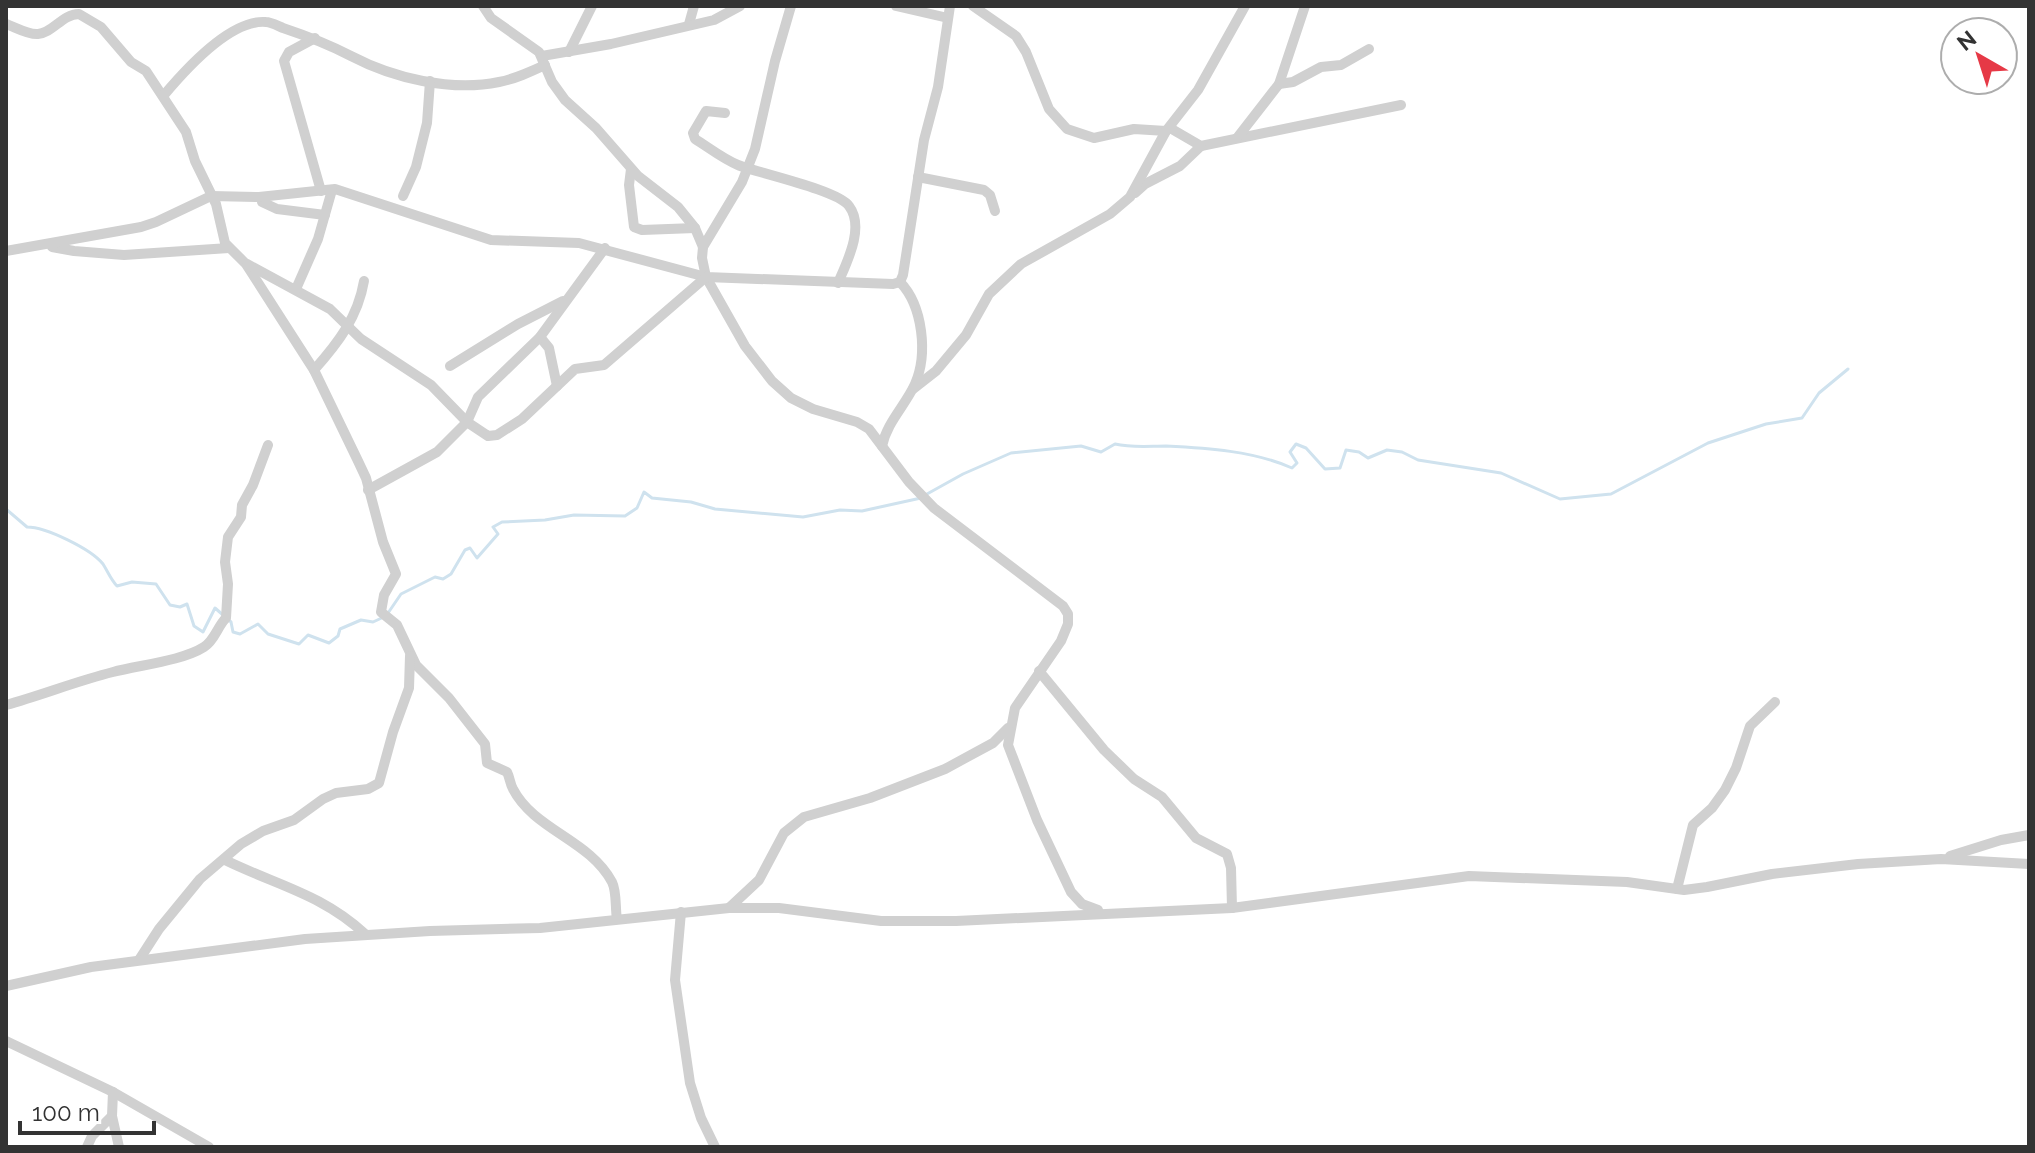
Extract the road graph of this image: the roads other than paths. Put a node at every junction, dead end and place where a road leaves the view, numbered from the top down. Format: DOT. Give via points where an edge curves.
graph roads {
  1 [pos="483,6"];
  2 [pos="592,6"];
  3 [pos="694,6"];
  4 [pos="740,6"];
  5 [pos="791,6"];
  6 [pos="896,6"];
  7 [pos="950,6"];
  8 [pos="973,6"];
  9 [pos="1245,6"];
  10 [pos="1305,6"];
  11 [pos="948,18"];
  12 [pos="6,24"];
  13 [pos="689,24"];
  14 [pos="315,38"];
  15 [pos="1369,49"];
  16 [pos="569,52"];
  17 [pos="543,60"];
  18 [pos="430,81"];
  19 [pos="1279,84"];
  20 [pos="164,95"];
  21 [pos="1401,105"];
  22 [pos="725,113"];
  23 [pos="1168,130"];
  24 [pos="1237,138"];
  25 [pos="1201,146"];
  26 [pos="747,167"];
  27 [pos="631,169"];
  28 [pos="918,177"];
  29 [pos="326,190"];
  30 [pos="211,196"];
  31 [pos="403,196"];
  32 [pos="1130,197"];
  33 [pos="262,202"];
  34 [pos="995,211"];
  35 [pos="325,215"];
  36 [pos="695,228"];
  37 [pos="41,245"];
  38 [pos="703,247"];
  39 [pos="229,248"];
  40 [pos="605,248"];
  41 [pos="6,251"];
  42 [pos="246,264"];
  43 [pos="706,277"];
  44 [pos="364,281"];
  45 [pos="900,282"];
  46 [pos="838,283"];
  47 [pos="296,289"];
  48 [pos="569,298"];
  49 [pos="348,325"];
  50 [pos="540,337"];
  51 [pos="450,366"];
  52 [pos="314,370"];
  53 [pos="557,386"];
  54 [pos="913,389"];
  55 [pos="467,422"];
  56 [pos="268,445"];
  57 [pos="882,446"];
  58 [pos="368,490"];
  59 [pos="410,656"];
  60 [pos="1039,671"];
  61 [pos="1775,702"];
  62 [pos="6,705"];
  63 [pos="1011,719"];
  64 [pos="2029,835"];
  65 [pos="1941,859"];
  66 [pos="225,860"];
  67 [pos="2029,864"];
  68 [pos="1677,889"];
  69 [pos="729,908"];
  70 [pos="1232,908"];
  71 [pos="681,912"];
  72 [pos="1103,912"];
  73 [pos="617,919"];
  74 [pos="365,934"];
  75 [pos="139,960"];
  76 [pos="6,986"];
  77 [pos="6,1041"];
  78 [pos="113,1092"];
  79 [pos="112,1116"];
  80 [pos="87,1147"];
  81 [pos="119,1147"];
  82 [pos="209,1147"];
  83 [pos="715,1147"];
  1 -- 17 [label="street"];
  2 -- 16 [label="street"];
  3 -- 13 [label="street"];
  4 -- 13 [label="street" via="714,20"];
  5 -- 26 [label="street"];
  6 -- 11 [label="street"];
  7 -- 11 [label="street"];
  8 -- 23 [label="street" via="1016,36 1049,109 1067,129 1094,138 1134,129"];
  9 -- 23 [label="street" via="1198,90"];
  10 -- 19 [label="street"];
  11 -- 28 [label="street"];
  12 -- 20 [label="street" via="42,34 79,14 111,35"];
  13 -- 16 [label="street"];
  14 -- 18 [label="street" via="381,69"];
  14 -- 20 [label="street" via="266,22 244,25 213,45"];
  14 -- 29 [label="street" via="289,52 284,61"];
  15 -- 19 [label="street" via="1341,65"];
  16 -- 17 [label="street"];
  17 -- 18 [label="street" via="513,79 495,83"];
  17 -- 27 [label="street" via="565,100"];
  18 -- 31 [label="street" via="427,123"];
  19 -- 24 [label="street"];
  20 -- 30 [label="street" via="186,132"];
  21 -- 24 [label="street"];
  22 -- 26 [label="street" via="706,111 693,133 695,139"];
  23 -- 25 [label="street"];
  23 -- 32 [label="street"];
  24 -- 25 [label="street"];
  25 -- 32 [label="street"];
  26 -- 38 [label="street"];
  26 -- 46 [label="street" via="849,205 855,226"];
  27 -- 36 [label="street" via="671,199"];
  27 -- 36 [label="street" via="634,227"];
  28 -- 34 [label="street" via="984,190"];
  28 -- 45 [label="street"];
  29 -- 30 [label="street"];
  29 -- 35 [label="street"];
  29 -- 40 [label="street" via="491,240"];
  30 -- 37 [label="street" via="149,224"];
  30 -- 39 [label="street"];
  32 -- 54 [label="street" via="1110,214 1021,264 989,294 966,335 936,371"];
  33 -- 35 [label="street"];
  35 -- 47 [label="street"];
  36 -- 38 [label="street"];
  37 -- 39 [label="street" via="124,255"];
  37 -- 41 [label="street"];
  38 -- 43 [label="street"];
  39 -- 42 [label="street"];
  40 -- 43 [label="street"];
  40 -- 48 [label="street"];
  42 -- 47 [label="street"];
  42 -- 52 [label="street"];
  43 -- 46 [label="street"];
  43 -- 53 [label="street" via="604,365 575,369"];
  43 -- 57 [label="street" via="745,346 772,381 813,409 869,429"];
  44 -- 49 [label="street"];
  45 -- 46 [label="street"];
  45 -- 54 [label="street" via="914,302 919,326"];
  47 -- 49 [label="street"];
  48 -- 50 [label="street"];
  48 -- 51 [label="street"];
  49 -- 52 [label="street"];
  49 -- 55 [label="street" via="431,385"];
  50 -- 53 [label="street" via="549,348"];
  50 -- 55 [label="street" via="478,397"];
  52 -- 58 [label="street"];
  53 -- 55 [label="street" via="497,435 488,436"];
  54 -- 57 [label="street"];
  55 -- 58 [label="street" via="437,452"];
  56 -- 62 [label="street" via="228,537 226,618 212,640 202,649"];
  57 -- 60 [label="street" via="934,508 1063,606 1068,624"];
  58 -- 59 [label="street" via="396,574 381,612 397,625"];
  59 -- 66 [label="street" via="409,688 379,783 323,799 294,820 241,844"];
  59 -- 73 [label="street" via="485,744 487,763 507,772 512,789 527,807 576,842 609,877"];
  60 -- 63 [label="street"];
  60 -- 70 [label="street" via="1087,732 1131,776 1162,797 1196,838 1227,854"];
  61 -- 68 [label="street" via="1750,726 1725,790 1693,825"];
  63 -- 69 [label="street" via="993,743 945,769 870,798 814,811 791,825 759,880"];
  63 -- 72 [label="street" via="1008,745 1037,820 1075,898"];
  64 -- 65 [label="street"];
  65 -- 67 [label="street"];
  65 -- 68 [label="street" via="1794,871"];
  66 -- 74 [label="street" via="307,893"];
  66 -- 75 [label="street" via="200,879"];
  68 -- 70 [label="street" via="1469,876"];
  69 -- 71 [label="street"];
  69 -- 72 [label="street" via="779,908 897,922"];
  70 -- 72 [label="street"];
  71 -- 73 [label="street"];
  71 -- 83 [label="street" via="675,980 690,1083"];
  73 -- 74 [label="street" via="540,928"];
  74 -- 75 [label="street"];
  75 -- 76 [label="street"];
  77 -- 78 [label="street"];
  78 -- 79 [label="street"];
  78 -- 82 [label="street"];
  79 -- 80 [label="street"];
  79 -- 81 [label="street"];
}
